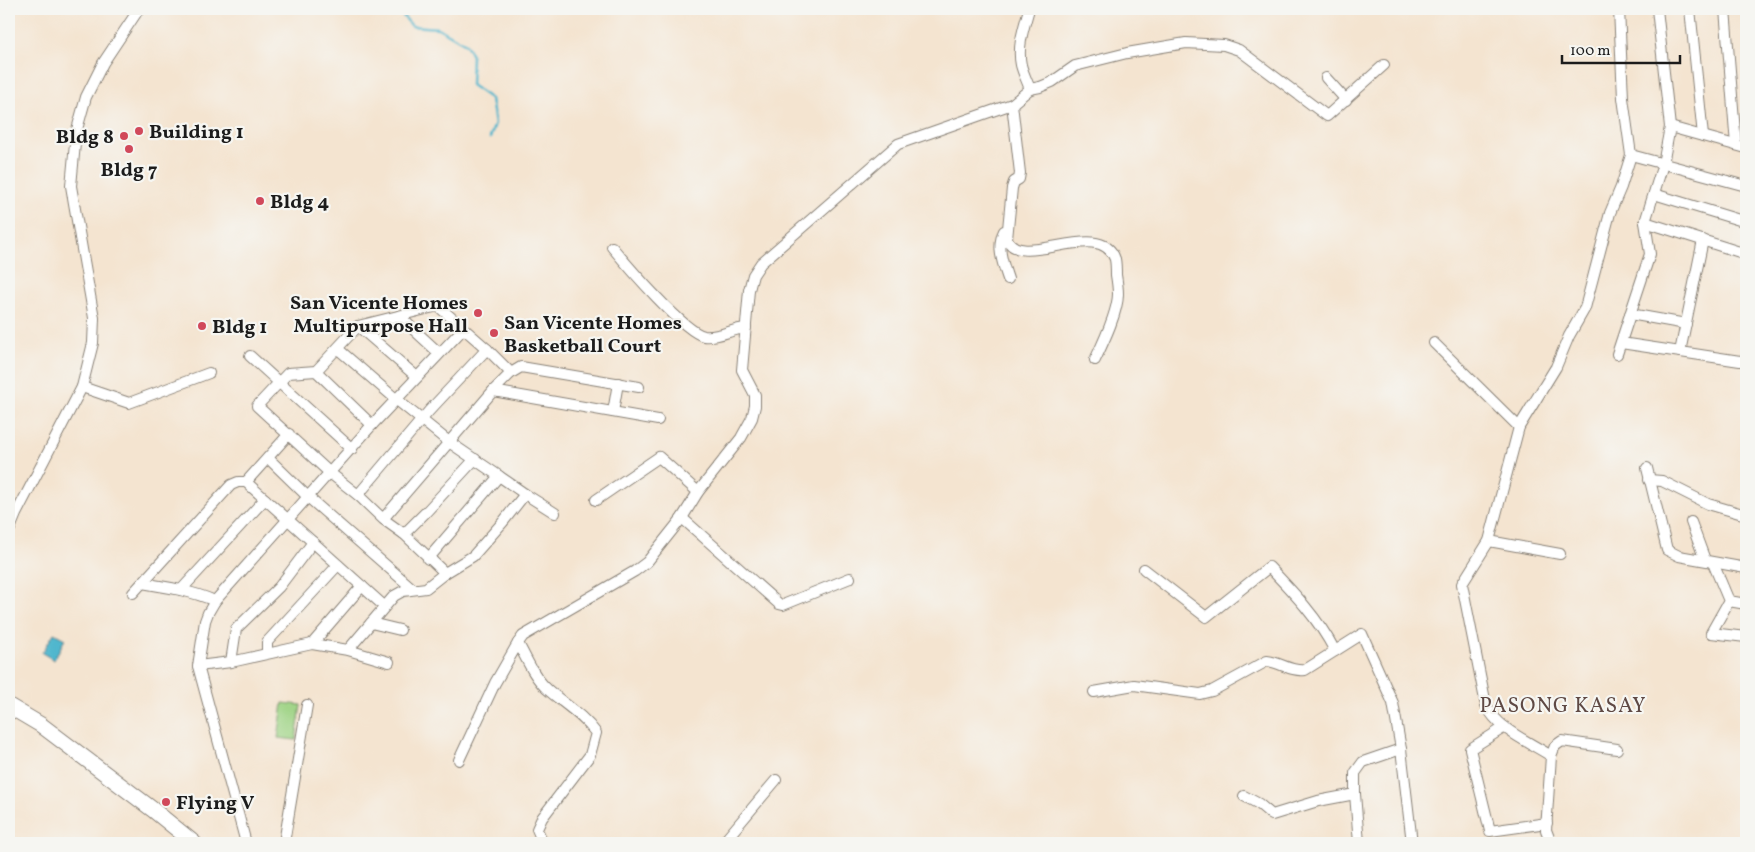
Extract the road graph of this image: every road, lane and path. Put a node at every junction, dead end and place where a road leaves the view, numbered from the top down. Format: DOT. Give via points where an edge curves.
graph roads {
  1 [pos="139,9"];
  2 [pos="1029,9"];
  3 [pos="1619,9"];
  4 [pos="1657,9"];
  5 [pos="1690,9"];
  6 [pos="1725,9"];
  7 [pos="1384,65"];
  8 [pos="1326,78"];
  9 [pos="1030,89"];
  10 [pos="1346,100"];
  11 [pos="1012,104"];
  12 [pos="1670,127"];
  13 [pos="1703,136"];
  14 [pos="1736,145"];
  15 [pos="1746,148"];
  16 [pos="1631,155"];
  17 [pos="1663,164"];
  18 [pos="1746,186"];
  19 [pos="1654,194"];
  20 [pos="1645,222"];
  21 [pos="1746,222"];
  22 [pos="1008,227"];
  23 [pos="1703,240"];
  24 [pos="612,247"];
  25 [pos="1746,254"];
  26 [pos="1008,279"];
  27 [pos="1630,314"];
  28 [pos="399,316"];
  29 [pos="1686,324"];
  30 [pos="358,326"];
  31 [pos="746,328"];
  32 [pos="463,329"];
  33 [pos="1434,343"];
  34 [pos="1621,343"];
  35 [pos="338,349"];
  36 [pos="487,349"];
  37 [pos="1680,352"];
  38 [pos="439,353"];
  39 [pos="1617,354"];
  40 [pos="250,356"];
  41 [pos="1096,360"];
  42 [pos="1746,360"];
  43 [pos="316,372"];
  44 [pos="209,373"];
  45 [pos="510,373"];
  46 [pos="417,377"];
  47 [pos="280,382"];
  48 [pos="618,384"];
  49 [pos="82,387"];
  50 [pos="639,387"];
  51 [pos="493,391"];
  52 [pos="397,400"];
  53 [pos="613,412"];
  54 [pos="423,420"];
  55 [pos="658,420"];
  56 [pos="372,425"];
  57 [pos="1519,427"];
  58 [pos="289,434"];
  59 [pos="449,442"];
  60 [pos="352,449"];
  61 [pos="268,458"];
  62 [pos="474,459"];
  63 [pos="1647,468"];
  64 [pos="330,473"];
  65 [pos="499,476"];
  66 [pos="1649,480"];
  67 [pos="246,482"];
  68 [pos="698,492"];
  69 [pos="525,494"];
  70 [pos="358,495"];
  71 [pos="309,498"];
  72 [pos="265,499"];
  73 [pos="596,500"];
  74 [pos="12,512"];
  75 [pos="555,512"];
  76 [pos="1746,515"];
  77 [pos="682,518"];
  78 [pos="383,519"];
  79 [pos="288,521"];
  80 [pos="1691,522"];
  81 [pos="9,531"];
  82 [pos="404,534"];
  83 [pos="1489,541"];
  84 [pos="313,542"];
  85 [pos="1560,554"];
  86 [pos="428,559"];
  87 [pos="1709,561"];
  88 [pos="338,565"];
  89 [pos="1746,568"];
  90 [pos="1144,569"];
  91 [pos="445,574"];
  92 [pos="850,578"];
  93 [pos="142,583"];
  94 [pos="362,586"];
  95 [pos="413,589"];
  96 [pos="181,590"];
  97 [pos="133,593"];
  98 [pos="216,601"];
  99 [pos="1729,601"];
  100 [pos="1746,604"];
  101 [pos="384,606"];
  102 [pos="371,623"];
  103 [pos="400,630"];
  104 [pos="1746,637"];
  105 [pos="518,643"];
  106 [pos="312,644"];
  107 [pos="348,650"];
  108 [pos="1335,651"];
  109 [pos="267,654"];
  110 [pos="230,662"];
  111 [pos="389,662"];
  112 [pos="198,666"];
  113 [pos="1094,692"];
  114 [pos="307,705"];
  115 [pos="9,706"];
  116 [pos="1505,727"];
  117 [pos="1401,749"];
  118 [pos="1617,749"];
  119 [pos="1551,756"];
  120 [pos="459,760"];
  121 [pos="776,780"];
  122 [pos="1355,794"];
  123 [pos="1244,796"];
  124 [pos="1547,823"];
  125 [pos="194,843"];
  126 [pos="246,843"];
  127 [pos="284,843"];
  128 [pos="543,843"];
  129 [pos="723,843"];
  130 [pos="1359,843"];
  131 [pos="1412,843"];
  132 [pos="1552,843"];
  1 -- 49 [label="street" via="103,63 86,97 76,133 71,186 94,318 93,343"];
  2 -- 9 [label="street" via="1020,51 1021,65"];
  3 -- 16 [label="street" via="1623,98"];
  4 -- 12 [label="street"];
  5 -- 13 [label="street"];
  6 -- 14 [label="street"];
  7 -- 10 [label="street"];
  8 -- 10 [label="street"];
  9 -- 10 [label="street" via="1052,82 1075,66 1186,43 1224,45 1239,50 1327,116"];
  9 -- 11 [label="street"];
  11 -- 22 [label="street" via="1020,173 1012,188"];
  11 -- 31 [label="street" via="898,144 761,263 749,290"];
  12 -- 13 [label="street"];
  12 -- 17 [label="street"];
  13 -- 14 [label="street"];
  14 -- 15 [label="street"];
  16 -- 17 [label="street"];
  16 -- 57 [label="street" via="1610,213 1585,308 1556,367"];
  17 -- 18 [label="street"];
  17 -- 19 [label="street"];
  19 -- 20 [label="street"];
  19 -- 21 [label="street"];
  20 -- 23 [label="street"];
  20 -- 27 [label="street" via="1650,254"];
  22 -- 26 [label="street" via="1003,232 1000,245"];
  22 -- 41 [label="street" via="1007,239 1016,248 1097,243 1107,247 1115,259 1118,296 1108,334"];
  23 -- 25 [label="street"];
  23 -- 29 [label="street"];
  24 -- 31 [label="street" via="657,298 695,332 712,336"];
  27 -- 29 [label="street"];
  27 -- 34 [label="street"];
  28 -- 30 [label="street"];
  28 -- 32 [label="street" via="438,306"];
  28 -- 38 [label="street"];
  29 -- 37 [label="street"];
  30 -- 35 [label="street"];
  30 -- 46 [label="street"];
  31 -- 68 [label="street" via="742,370 755,395 752,418 741,438"];
  32 -- 36 [label="street"];
  32 -- 38 [label="street"];
  33 -- 57 [label="street"];
  34 -- 37 [label="street"];
  34 -- 39 [label="street"];
  35 -- 43 [label="street"];
  35 -- 52 [label="street"];
  36 -- 45 [label="street"];
  36 -- 54 [label="street"];
  37 -- 42 [label="street"];
  38 -- 46 [label="street"];
  40 -- 47 [label="street"];
  43 -- 47 [label="street" via="288,372"];
  43 -- 56 [label="street"];
  44 -- 49 [label="street" via="129,403"];
  45 -- 48 [label="street" via="521,367"];
  45 -- 51 [label="street"];
  46 -- 52 [label="street"];
  47 -- 58 [label="street" via="257,406"];
  47 -- 60 [label="street"];
  48 -- 50 [label="street"];
  48 -- 53 [label="street"];
  49 -- 74 [label="street"];
  51 -- 53 [label="street"];
  51 -- 59 [label="street"];
  52 -- 54 [label="street"];
  52 -- 56 [label="street"];
  53 -- 55 [label="street"];
  54 -- 59 [label="street"];
  54 -- 70 [label="street"];
  56 -- 60 [label="street"];
  57 -- 83 [label="street"];
  58 -- 61 [label="street"];
  58 -- 64 [label="street"];
  59 -- 62 [label="street"];
  59 -- 78 [label="street"];
  60 -- 64 [label="street"];
  61 -- 67 [label="street"];
  61 -- 71 [label="street"];
  62 -- 65 [label="street"];
  62 -- 82 [label="street"];
  63 -- 66 [label="street"];
  64 -- 70 [label="street"];
  64 -- 71 [label="street"];
  65 -- 69 [label="street"];
  65 -- 86 [label="street"];
  66 -- 76 [label="street" via="1662,481 1708,504"];
  66 -- 87 [label="street" via="1667,550 1679,556"];
  67 -- 72 [label="street"];
  67 -- 93 [label="street" via="231,485"];
  68 -- 73 [label="street" via="659,457"];
  68 -- 77 [label="street"];
  69 -- 75 [label="street"];
  69 -- 91 [label="street" via="473,556"];
  70 -- 78 [label="street"];
  71 -- 79 [label="street"];
  71 -- 95 [label="street"];
  72 -- 79 [label="street"];
  72 -- 96 [label="street"];
  74 -- 81 [label="street"];
  77 -- 92 [label="street" via="779,604"];
  77 -- 105 [label="street" via="647,562 523,636"];
  78 -- 82 [label="street"];
  79 -- 84 [label="street"];
  79 -- 98 [label="street"];
  80 -- 87 [label="street"];
  82 -- 86 [label="street"];
  83 -- 85 [label="street"];
  83 -- 116 [label="street" via="1464,578 1462,592 1486,705 1490,714"];
  84 -- 88 [label="street"];
  84 -- 110 [label="street" via="279,587 236,629"];
  86 -- 91 [label="street"];
  87 -- 89 [label="street"];
  87 -- 99 [label="street"];
  88 -- 94 [label="street"];
  88 -- 109 [label="street" via="268,642"];
  90 -- 108 [label="street" via="1206,617 1269,567 1303,602 1325,630"];
  91 -- 95 [label="street" via="426,588"];
  93 -- 96 [label="street"];
  93 -- 97 [label="street"];
  94 -- 101 [label="street"];
  94 -- 106 [label="street"];
  95 -- 101 [label="street" via="394,596"];
  96 -- 98 [label="street"];
  98 -- 112 [label="street" via="205,622"];
  99 -- 100 [label="street"];
  99 -- 104 [label="street" via="1711,633"];
  101 -- 102 [label="street"];
  102 -- 103 [label="street"];
  102 -- 107 [label="street"];
  105 -- 120 [label="street" via="494,683"];
  105 -- 128 [label="street" via="546,688 588,722 596,733 590,755 542,818 537,829"];
  106 -- 107 [label="street"];
  106 -- 109 [label="street"];
  107 -- 111 [label="street"];
  108 -- 113 [label="street" via="1305,670 1298,671 1267,661 1212,691 1200,694 1134,685"];
  108 -- 117 [label="street" via="1362,634 1393,703"];
  109 -- 110 [label="street"];
  110 -- 112 [label="street"];
  112 -- 126 [label="street"];
  114 -- 127 [label="street"];
  115 -- 125 [label="main road" via="41,724"];
  116 -- 119 [label="street"];
  116 -- 124 [label="street" via="1470,749 1490,831"];
  117 -- 122 [label="street" via="1363,762 1355,774"];
  117 -- 131 [label="street"];
  118 -- 119 [label="street" via="1562,741 1555,746"];
  119 -- 124 [label="street"];
  121 -- 129 [label="street"];
  122 -- 123 [label="street" via="1272,815"];
  122 -- 130 [label="street"];
  124 -- 132 [label="street" via="1546,830"];
}
